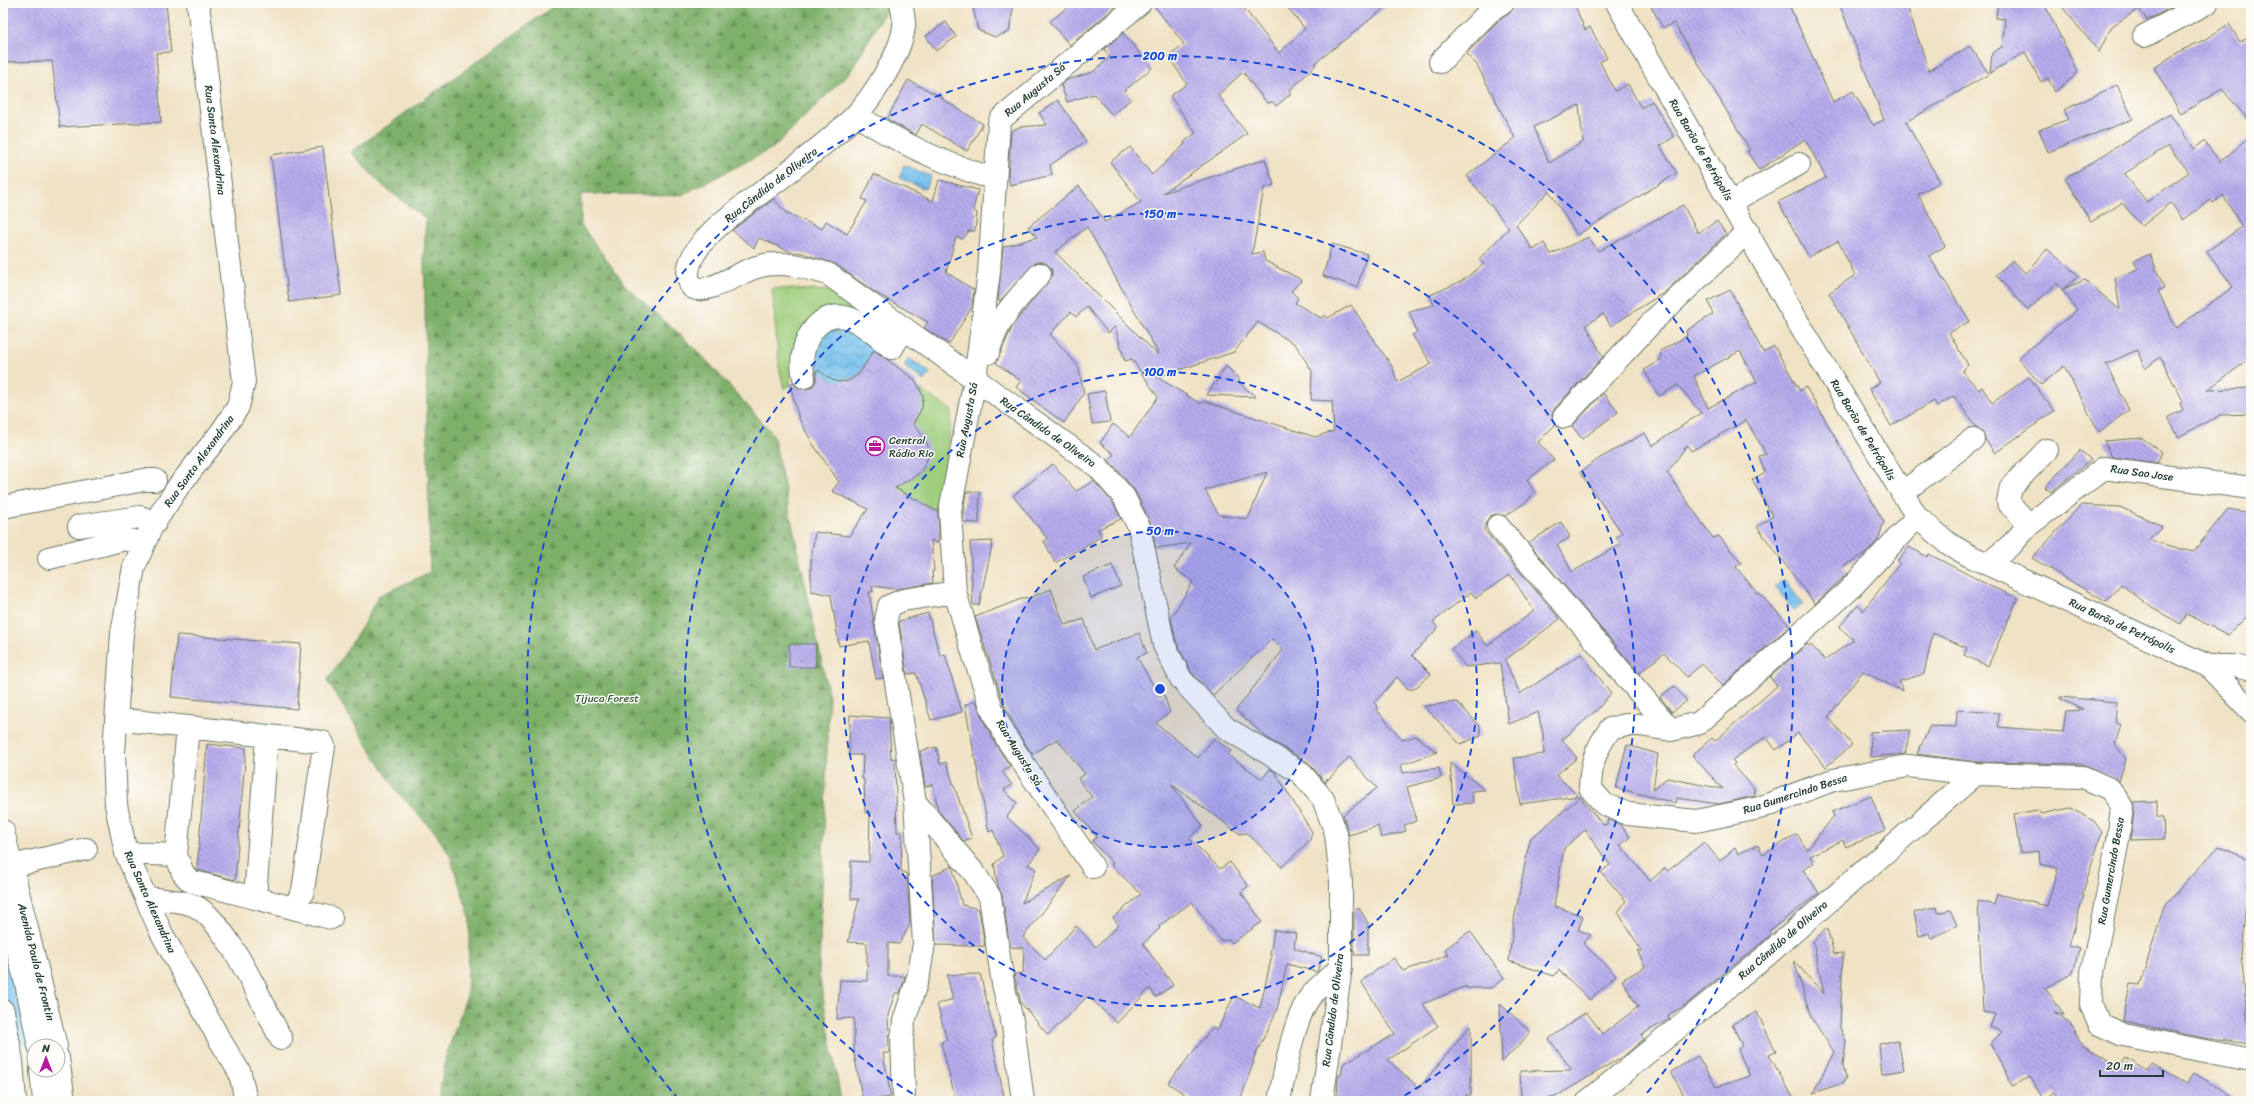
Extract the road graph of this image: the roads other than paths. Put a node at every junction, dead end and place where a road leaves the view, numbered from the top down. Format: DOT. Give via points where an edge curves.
graph roads {
  1 [pos="198,3"];
  2 [pos="901,3"];
  3 [pos="1140,3"];
  4 [pos="1503,3"];
  5 [pos="1616,3"];
  6 [pos="2207,3"];
  7 [pos="2144,36"];
  8 [pos="1440,62"];
  9 [pos="856,115"];
  10 [pos="1799,164"];
  11 [pos="982,175"];
  12 [pos="1731,202"];
  13 [pos="1748,232"];
  14 [pos="1040,274"];
  15 [pos="904,328"];
  16 [pos="804,377"];
  17 [pos="978,382"];
  18 [pos="1564,417"];
  19 [pos="1973,439"];
  20 [pos="2047,450"];
  21 [pos="155,480"];
  22 [pos="2251,488"];
  23 [pos="1902,493"];
  24 [pos="3,507"];
  25 [pos="1917,517"];
  26 [pos="155,522"];
  27 [pos="2029,525"];
  28 [pos="79,526"];
  29 [pos="1498,526"];
  30 [pos="144,544"];
  31 [pos="2012,544"];
  32 [pos="50,558"];
  33 [pos="1988,564"];
  34 [pos="2020,577"];
  35 [pos="955,592"];
  36 [pos="2208,666"];
  37 [pos="2250,666"];
  38 [pos="2251,711"];
  39 [pos="116,719"];
  40 [pos="188,727"];
  41 [pos="1671,730"];
  42 [pos="267,737"];
  43 [pos="1976,774"];
  44 [pos="915,802"];
  45 [pos="3,831"];
  46 [pos="86,849"];
  47 [pos="126,852"];
  48 [pos="176,855"];
  49 [pos="12,866"];
  50 [pos="1093,866"];
  51 [pos="3,896"];
  52 [pos="147,898"];
  53 [pos="255,898"];
  54 [pos="296,909"];
  55 [pos="331,918"];
  56 [pos="1341,967"];
  57 [pos="3,1011"];
  58 [pos="37,1038"];
  59 [pos="54,1038"];
  60 [pos="281,1039"];
  61 [pos="2251,1060"];
  62 [pos="42,1078"];
  63 [pos="61,1078"];
  64 [pos="904,1094"];
  65 [pos="15,1101"];
  66 [pos="44,1101"];
  67 [pos="64,1101"];
  68 [pos="246,1101"];
  69 [pos="1023,1101"];
  70 [pos="1280,1101"];
  71 [pos="1322,1101"];
  72 [pos="1588,1101"];
  1 -- 26 [label="main road, Rua Santa Alexandrina" via="244,382 238,407"];
  2 -- 9 [label="main road, Rua Cândido de Oliveira" via="904,25 901,41 883,78"];
  3 -- 17 [label="main road, Rua Augusta Sá" via="999,124 989,272"];
  4 -- 8 [label="main road" via="1489,12"];
  5 -- 12 [label="main road, Rua Barão de Petrópolis"];
  6 -- 7 [label="main road"];
  9 -- 11 [label="main road" via="879,130 956,167"];
  9 -- 15 [label="main road, Rua Cândido de Oliveira" via="767,189 733,213 694,254 688,271 689,282 693,287 700,289 715,286 757,266 798,264 828,274"];
  10 -- 12 [label="main road"];
  12 -- 13 [label="main road, Rua Barão de Petrópolis"];
  13 -- 18 [label="main road" via="1655,320"];
  13 -- 23 [label="main road, Rua Barão de Petrópolis" via="1799,324"];
  14 -- 17 [label="main road" via="1007,310 998,324"];
  15 -- 16 [label="main road" via="892,348 860,323 848,318 825,320 814,328 804,346"];
  15 -- 17 [label="main road, Rua Cândido de Oliveira"];
  17 -- 35 [label="main road, Rua Augusta Sá" via="950,511"];
  17 -- 56 [label="main road, Rua Cândido de Oliveira" via="1098,467 1124,497 1139,527 1164,645 1181,679 1226,728 1301,773 1323,799 1337,840 1341,882"];
  19 -- 23 [label="main road"];
  20 -- 27 [label="main road" via="2011,487 2008,502"];
  21 -- 24 [label="main road"];
  22 -- 27 [label="main road, Rua Sao Jose" via="2104,468"];
  23 -- 25 [label="main road, Rua Barão de Petrópolis"];
  25 -- 33 [label="main road, Rua Barão de Petrópolis" via="1949,544"];
  25 -- 41 [label="main road, Rua Gumercindo Bessa" via="1847,592 1699,723"];
  26 -- 28 [label="main road" via="140,517"];
  26 -- 30 [label="main road, Rua Santa Alexandrina"];
  27 -- 31 [label="main road, Rua Sao Jose"];
  29 -- 41 [label="main road"];
  30 -- 32 [label="main road" via="125,539"];
  30 -- 39 [label="main road, Rua Santa Alexandrina" via="134,567 122,633"];
  31 -- 33 [label="main road, Rua Sao Jose"];
  31 -- 34 [label="main road"];
  33 -- 34 [label="main road, Rua Barão de Petrópolis"];
  34 -- 36 [label="main road, Rua Barão de Petrópolis"];
  35 -- 44 [label="main road" via="903,600 889,606 886,620"];
  35 -- 50 [label="main road, Rua Augusta Sá" via="993,712 1007,739"];
  36 -- 37 [label="main road"];
  36 -- 38 [label="main road, Rua Barão de Petrópolis"];
  39 -- 40 [label="main road"];
  39 -- 47 [label="main road, Rua Santa Alexandrina" via="116,805"];
  40 -- 42 [label="main road"];
  40 -- 48 [label="main road"];
  41 -- 43 [label="main road, Rua Gumercindo Bessa" via="1640,725 1610,729 1598,746 1591,764 1590,788 1604,804 1628,814 1696,821 1759,808 1833,780 1876,771 1908,766"];
  42 -- 53 [label="main road"];
  42 -- 54 [label="main road" via="317,740 324,746 304,891"];
  43 -- 61 [label="main road, Rua Gumercindo Bessa" via="2083,778 2110,789 2122,807 2092,972 2091,1004 2099,1024 2123,1035"];
  43 -- 72 [label="main road, Rua Cândido de Oliveira" via="1760,960"];
  44 -- 64 [label="main road" via="924,943 919,974 904,1021"];
  44 -- 69 [label="main road" via="976,874 990,897"];
  45 -- 49 [label="main road, Avenida Paulo de Frontin"];
  46 -- 49 [label="main road"];
  47 -- 48 [label="main road"];
  47 -- 52 [label="main road, Rua Santa Alexandrina"];
  48 -- 53 [label="main road" via="183,873 190,881"];
  49 -- 59 [label="main road, Avenida Paulo de Frontin"];
  51 -- 58 [label="main road"];
  52 -- 60 [label="main road" via="193,905 224,932"];
  52 -- 68 [label="main road, Rua Santa Alexandrina" via="161,932 240,1073"];
  53 -- 54 [label="main road"];
  54 -- 55 [label="main road"];
  56 -- 70 [label="main road" via="1304,1006 1287,1064"];
  56 -- 71 [label="main road, Rua Cândido de Oliveira"];
  57 -- 65 [label="main road" via="12,1062"];
  62 -- 66 [label="main road"];
  63 -- 67 [label="main road"];
}
